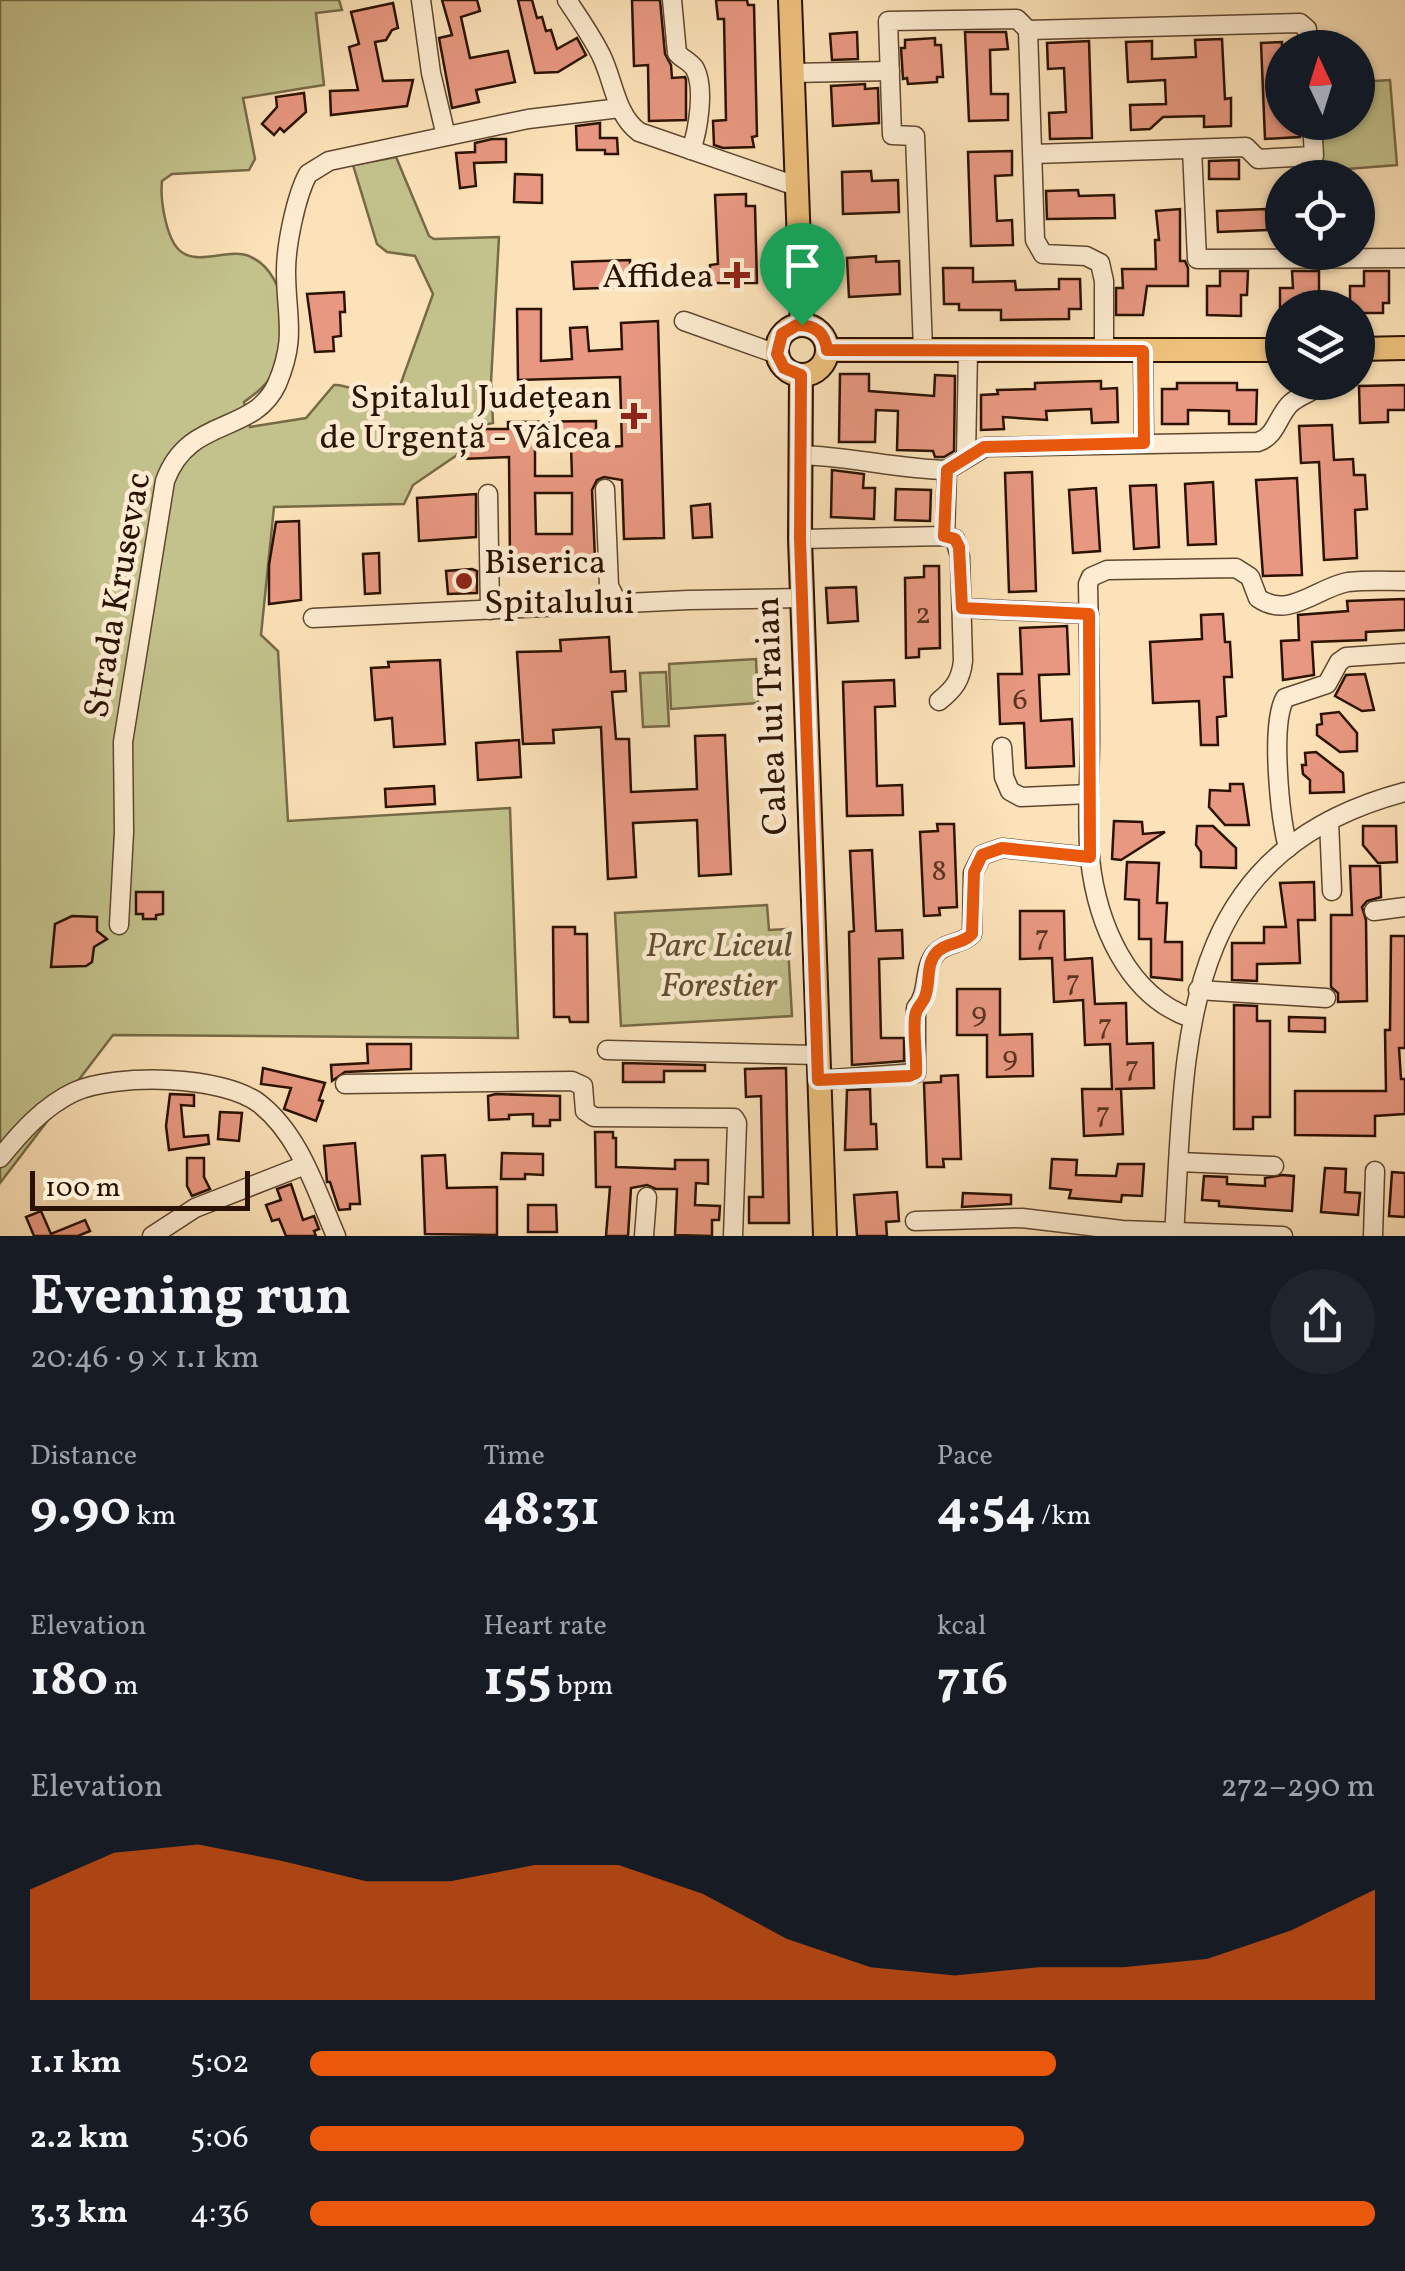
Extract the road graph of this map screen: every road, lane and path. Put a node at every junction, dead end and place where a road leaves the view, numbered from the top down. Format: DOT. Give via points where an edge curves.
graph roads {
  1 [pos="421,0"];
  2 [pos="567,0"];
  3 [pos="672,0"];
  4 [pos="790,0"];
  5 [pos="1028,30"];
  6 [pos="1307,30"];
  7 [pos="890,70"];
  8 [pos="792,73"];
  9 [pos="620,108"];
  10 [pos="446,136"];
  11 [pos="1313,140"];
  12 [pos="1192,149"];
  13 [pos="690,150"];
  14 [pos="1034,154"];
  15 [pos="796,186"];
  16 [pos="1405,258"];
  17 [pos="684,321"];
  18 [pos="802,325"];
  19 [pos="1405,348"];
  20 [pos="1375,349"];
  21 [pos="827,350"];
  22 [pos="922,350"];
  23 [pos="1265,350"];
  24 [pos="968,351"];
  25 [pos="1104,351"];
  26 [pos="1143,351"];
  27 [pos="777,354"];
  28 [pos="801,375"];
  29 [pos="1294,400"];
  30 [pos="1144,443"];
  31 [pos="799,455"];
  32 [pos="966,456"];
  33 [pos="947,470"];
  34 [pos="606,490"];
  35 [pos="488,494"];
  36 [pos="944,536"];
  37 [pos="800,538"];
  38 [pos="1405,580"];
  39 [pos="802,598"];
  40 [pos="624,603"];
  41 [pos="962,608"];
  42 [pos="490,610"];
  43 [pos="1089,614"];
  44 [pos="313,618"];
  45 [pos="1405,653"];
  46 [pos="939,701"];
  47 [pos="1002,747"];
  48 [pos="1405,792"];
  49 [pos="1089,794"];
  50 [pos="1329,820"];
  51 [pos="1288,848"];
  52 [pos="1090,857"];
  53 [pos="1332,891"];
  54 [pos="1405,907"];
  55 [pos="1374,911"];
  56 [pos="118,924"];
  57 [pos="1198,990"];
  58 [pos="1326,998"];
  59 [pos="1191,1018"];
  60 [pos="607,1050"];
  61 [pos="817,1055"];
  62 [pos="818,1080"];
  63 [pos="345,1084"];
  64 [pos="0,1158"];
  65 [pos="1179,1162"];
  66 [pos="305,1166"];
  67 [pos="1274,1166"];
  68 [pos="1375,1171"];
  69 [pos="647,1197"];
  70 [pos="915,1221"];
  71 [pos="1174,1233"];
  72 [pos="152,1236"];
  73 [pos="336,1236"];
  74 [pos="644,1236"];
  75 [pos="733,1236"];
  76 [pos="824,1236"];
  77 [pos="1283,1236"];
  78 [pos="1373,1236"];
  1 -- 10 [label="street"];
  2 -- 9 [label="street" via="600,53"];
  3 -- 13 [label="street" via="676,53 697,76 698,129"];
  4 -- 8 [label="main road"];
  5 -- 6 [label="street" via="1300,23"];
  5 -- 7 [label="street" via="1016,19 888,22"];
  5 -- 14 [label="street"];
  7 -- 8 [label="street"];
  7 -- 22 [label="street" via="892,135 915,136"];
  8 -- 15 [label="main road"];
  9 -- 10 [label="street"];
  9 -- 13 [label="street" via="640,132"];
  10 -- 56 [label="street, Strada Krusevac" via="320,163 308,174 286,259 290,344 274,390 242,418 194,439 171,465 123,742"];
  11 -- 12 [label="street" via="1314,156 1258,159 1246,147"];
  12 -- 14 [label="street"];
  12 -- 16 [label="street" via="1197,259"];
  13 -- 15 [label="street"];
  14 -- 25 [label="street" via="1038,249 1100,263"];
  15 -- 18 [label="main road"];
  17 -- 27 [label="street"];
  18 -- 21 [label="main road" via="820,333"];
  18 -- 27 [label="main road" via="782,334"];
  19 -- 20 [label="main road"];
  21 -- 22 [label="main road"];
  21 -- 28 [label="main road" via="823,365"];
  22 -- 24 [label="main road"];
  23 -- 26 [label="main road"];
  24 -- 25 [label="main road"];
  24 -- 32 [label="street"];
  25 -- 26 [label="main road"];
  26 -- 30 [label="street"];
  27 -- 28 [label="main road" via="784,368"];
  28 -- 31 [label="main road, Calea lui Traian"];
  29 -- 30 [label="street" via="1266,440"];
  30 -- 32 [label="street" via="984,447"];
  31 -- 33 [label="street"];
  31 -- 37 [label="main road, Calea lui Traian"];
  32 -- 33 [label="street"];
  33 -- 36 [label="street"];
  34 -- 40 [label="street" via="609,586"];
  35 -- 42 [label="street"];
  36 -- 37 [label="street"];
  36 -- 41 [label="street" via="959,547"];
  37 -- 39 [label="main road, Calea lui Traian"];
  38 -- 43 [label="street" via="1350,582 1298,603 1273,605 1258,598 1243,570 1230,567 1097,572 1088,584"];
  39 -- 40 [label="street"];
  39 -- 61 [label="main road, Calea lui Traian"];
  40 -- 42 [label="street"];
  41 -- 43 [label="street"];
  41 -- 46 [label="street" via="961,676"];
  42 -- 44 [label="street"];
  43 -- 49 [label="street"];
  45 -- 51 [label="street" via="1346,658 1327,684 1285,698 1278,715 1279,769"];
  47 -- 49 [label="street" via="1010,791"];
  48 -- 50 [label="street"];
  49 -- 52 [label="street"];
  50 -- 51 [label="street"];
  50 -- 53 [label="street"];
  51 -- 57 [label="street" via="1232,912"];
  52 -- 59 [label="street" via="1109,931 1126,966 1146,994"];
  52 -- 62 [label="street" via="1002,848 982,855 974,872 972,934 936,952 925,998 916,1008 916,1073"];
  54 -- 55 [label="street"];
  57 -- 58 [label="street"];
  57 -- 59 [label="street"];
  59 -- 65 [label="street"];
  60 -- 61 [label="street"];
  61 -- 62 [label="main road, Calea lui Traian"];
  62 -- 76 [label="main road, Calea lui Traian"];
  63 -- 75 [label="street" via="580,1082 585,1110 594,1118 734,1118"];
  64 -- 66 [label="street" via="28,1124 70,1094 92,1085 171,1081 248,1096 279,1122"];
  65 -- 67 [label="street"];
  65 -- 71 [label="street"];
  66 -- 72 [label="street" via="195,1208"];
  66 -- 73 [label="street"];
  68 -- 78 [label="street"];
  69 -- 74 [label="street"];
  70 -- 71 [label="street" via="1022,1218"];
  71 -- 77 [label="street"];
}
